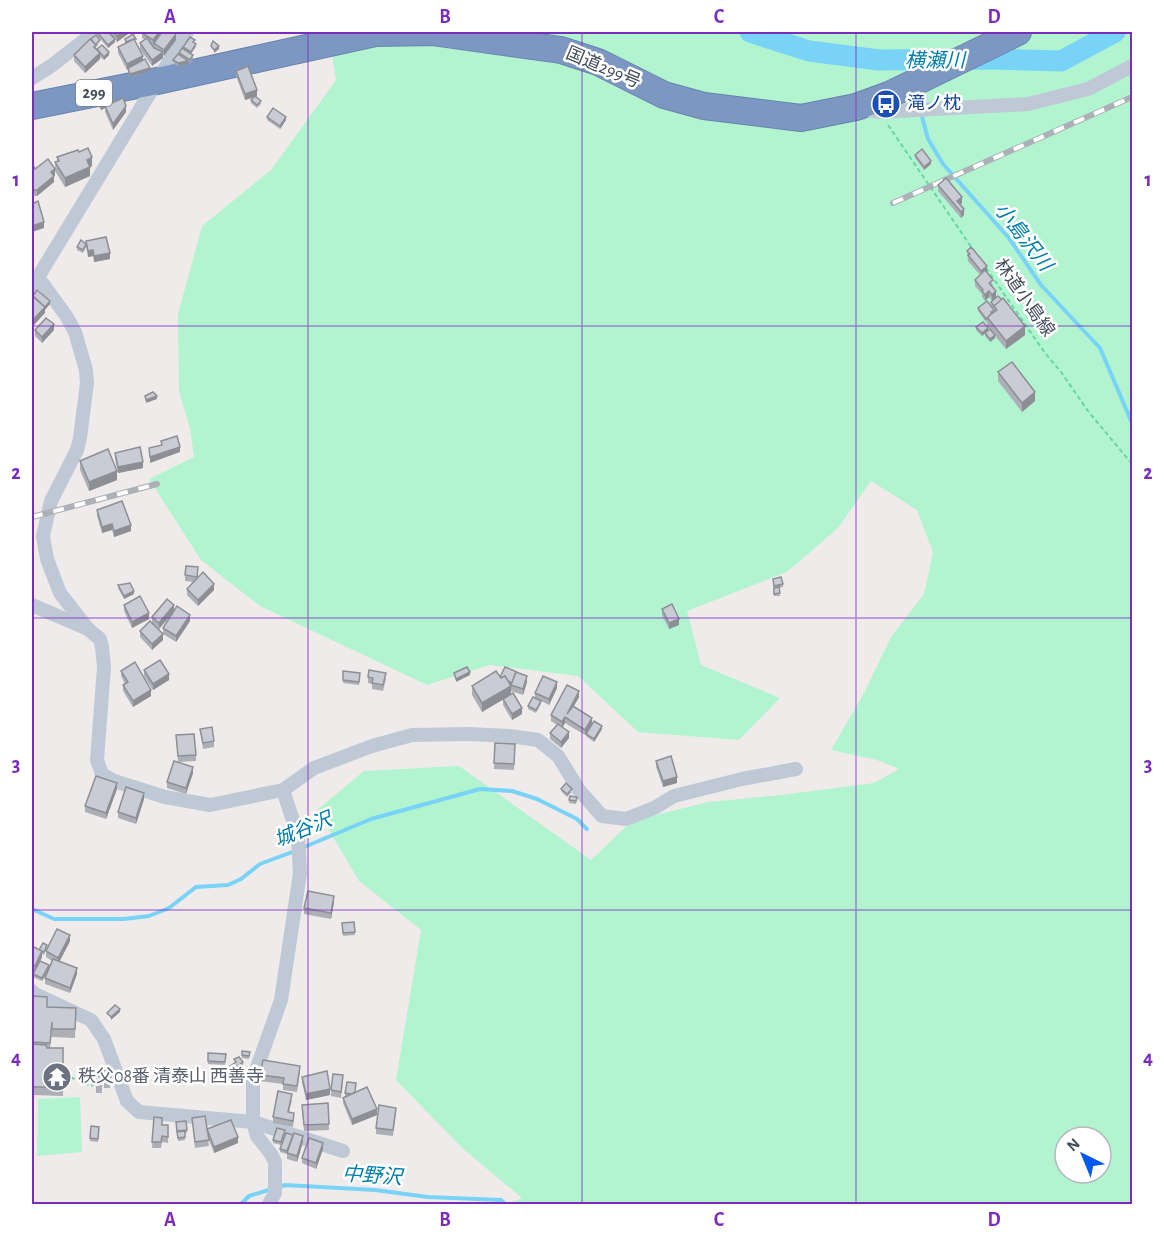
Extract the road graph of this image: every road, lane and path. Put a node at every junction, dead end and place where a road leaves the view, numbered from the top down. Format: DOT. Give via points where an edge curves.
graph roads {
  1 [pos="95,32"];
  2 [pos="187,32"];
  3 [pos="1018,32"];
  4 [pos="1132,66"];
  5 [pos="32,78"];
  6 [pos="157,81"];
  7 [pos="32,106"];
  8 [pos="882,106"];
  9 [pos="979,257"];
  10 [pos="985,267"];
  11 [pos="35,282"];
  12 [pos="1132,464"];
  13 [pos="32,604"];
  14 [pos="88,629"];
  15 [pos="796,769"];
  16 [pos="284,792"];
  17 [pos="32,991"];
  18 [pos="63,1077"];
  19 [pos="104,1085"];
  20 [pos="253,1122"];
  21 [pos="343,1151"];
  22 [pos="272,1199"];
  1 -- 5 [label="street"];
  2 -- 6 [label="street"];
  3 -- 8 [label="highway, 国道299号 / 299"];
  4 -- 8 [label="street" via="1088,89 1028,104 933,110"];
  6 -- 7 [label="highway, 国道299号 / 299"];
  6 -- 8 [label="highway, 国道299号 / 299" via="375,33 432,32 561,50 598,62 664,95 704,106 801,118"];
  6 -- 11 [label="street"];
  8 -- 9 [label="path, 林道小島線"];
  10 -- 12 [label="path, 林道小島線" via="1088,411"];
  11 -- 14 [label="street" via="67,317 86,370 77,450 51,501 43,536 60,592"];
  13 -- 14 [label="street"];
  14 -- 16 [label="street" via="100,639 105,657 97,760 102,774 165,797 210,805"];
  15 -- 16 [label="street" via="674,796 626,819 602,816 579,790 558,756 538,740 470,734 412,735 314,768"];
  16 -- 20 [label="street" via="298,836 300,873 281,1000 253,1078"];
  17 -- 20 [label="street" via="91,1020 104,1038 127,1101 139,1112"];
  18 -- 19 [label="path" via="91,1086"];
  20 -- 21 [label="street"];
  20 -- 22 [label="street" via="257,1136 275,1162"];
}
